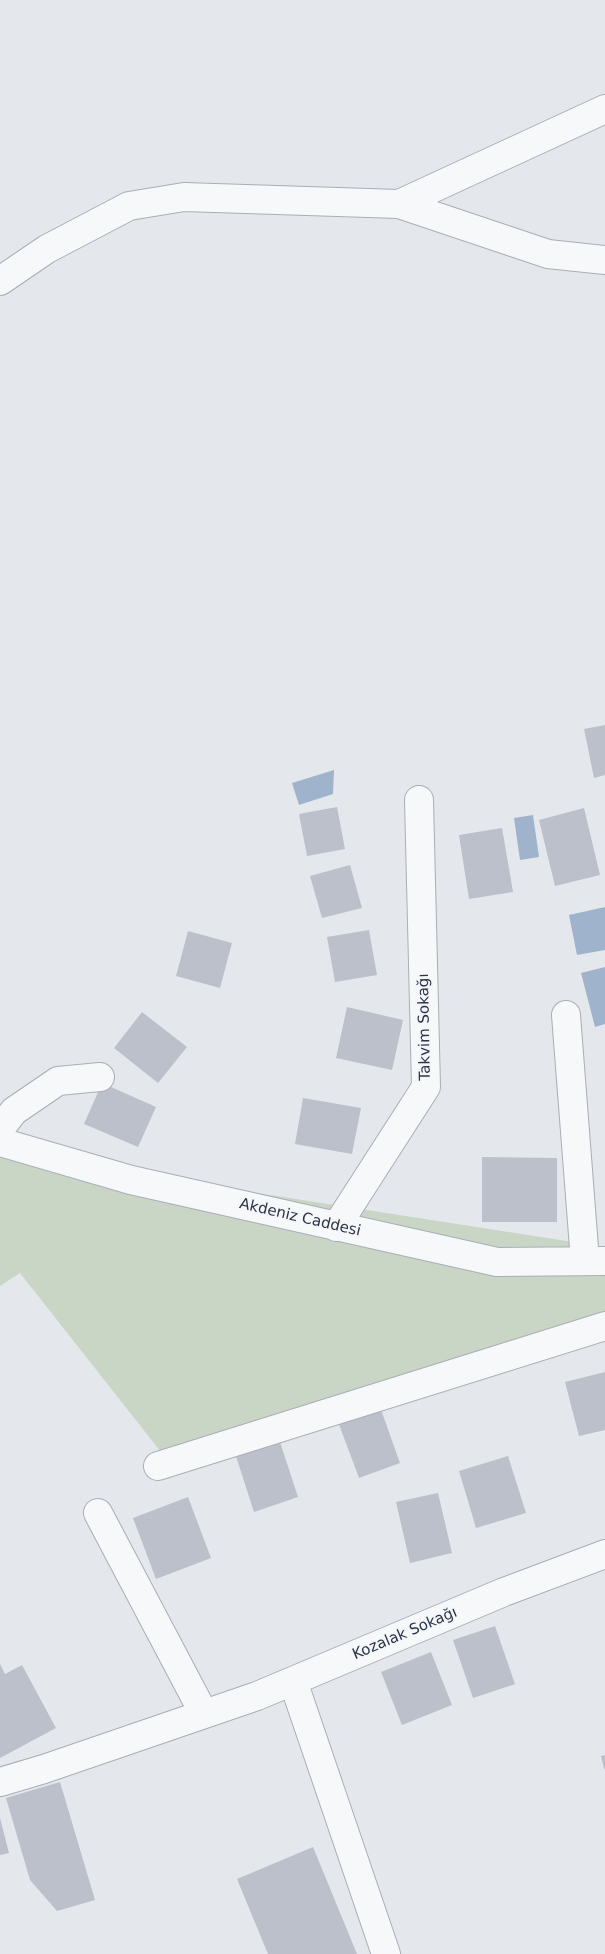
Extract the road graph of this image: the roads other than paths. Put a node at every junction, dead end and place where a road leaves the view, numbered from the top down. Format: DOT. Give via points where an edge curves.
graph roads {
  1 [pos="605,109"];
  2 [pos="400,204"];
  3 [pos="605,260"];
  4 [pos="0,281"];
  5 [pos="419,800"];
  6 [pos="566,1014"];
  7 [pos="100,1077"];
  8 [pos="0,1129"];
  9 [pos="0,1142"];
  10 [pos="336,1227"];
  11 [pos="595,1261"];
  12 [pos="605,1326"];
  13 [pos="158,1466"];
  14 [pos="98,1512"];
  15 [pos="605,1554"];
  16 [pos="293,1681"];
  17 [pos="204,1714"];
  18 [pos="0,1782"];
  19 [pos="386,1954"];
  1 -- 2 [label="street"];
  2 -- 3 [label="street" via="548,254"];
  2 -- 4 [label="street" via="184,197 129,206 47,249"];
  5 -- 10 [label="street, Takvim Sokağı" via="426,1087"];
  6 -- 11 [label="street"];
  7 -- 8 [label="street" via="58,1081 14,1111"];
  9 -- 10 [label="street, Akdeniz Caddesi" via="131,1180"];
  10 -- 11 [label="street, Akdeniz Caddesi" via="497,1262"];
  12 -- 13 [label="street"];
  14 -- 17 [label="street"];
  15 -- 16 [label="street, Kozalak Sokağı" via="504,1592"];
  16 -- 17 [label="street, Kozalak Sokağı"];
  16 -- 19 [label="street"];
  17 -- 18 [label="street, Kozalak Sokağı"];
}
